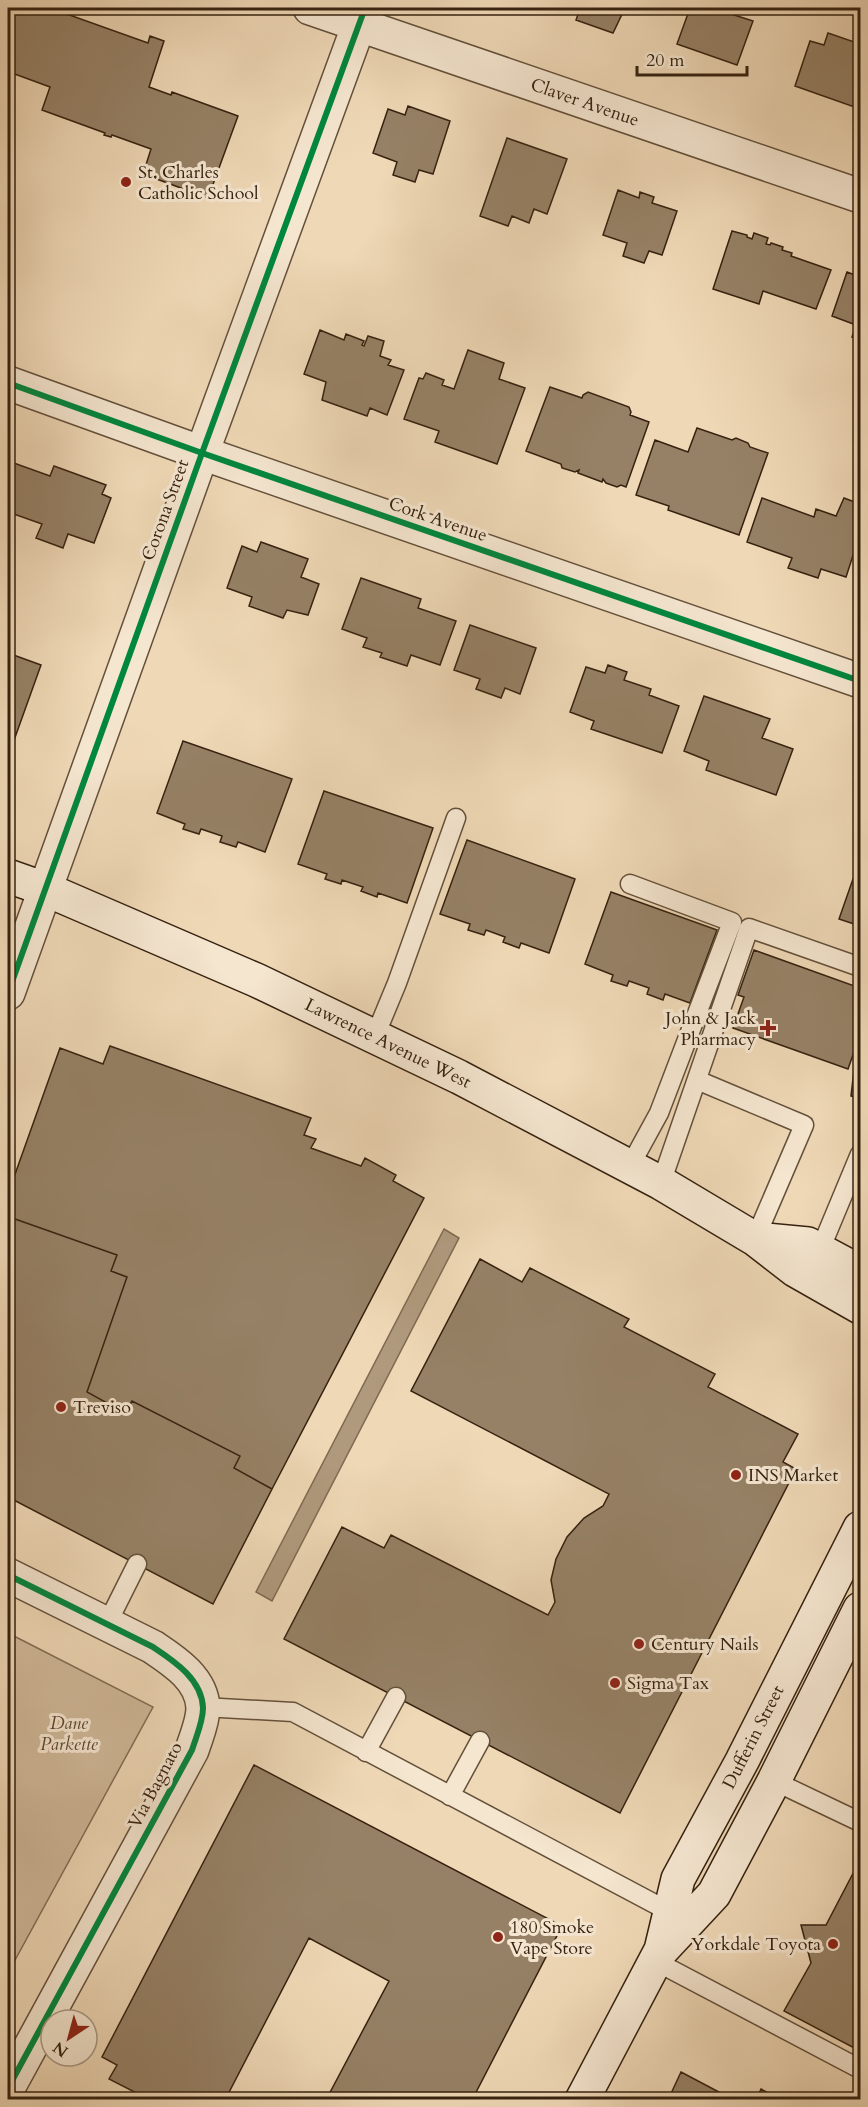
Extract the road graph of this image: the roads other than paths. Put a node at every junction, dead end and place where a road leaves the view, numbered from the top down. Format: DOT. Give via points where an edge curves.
graph roads {
  1 [pos="310,8"];
  2 [pos="362,16"];
  3 [pos="861,196"];
  4 [pos="8,383"];
  5 [pos="201,453"];
  6 [pos="861,681"];
  7 [pos="456,818"];
  8 [pos="8,876"];
  9 [pos="630,884"];
  10 [pos="45,889"];
  11 [pos="861,967"];
  12 [pos="8,993"];
  13 [pos="375,1036"];
  14 [pos="697,1080"];
  15 [pos="861,1154"];
  16 [pos="630,1166"];
  17 [pos="661,1183"];
  18 [pos="755,1239"];
  19 [pos="820,1250"];
  20 [pos="861,1272"];
  21 [pos="861,1307"];
  22 [pos="861,1528"];
  23 [pos="137,1564"];
  24 [pos="8,1575"];
  25 [pos="107,1624"];
  26 [pos="856,1627"];
  27 [pos="396,1697"];
  28 [pos="203,1707"];
  29 [pos="480,1741"];
  30 [pos="366,1752"];
  31 [pos="774,1781"];
  32 [pos="450,1796"];
  33 [pos="861,1822"];
  34 [pos="670,1912"];
  35 [pos="658,1957"];
  36 [pos="861,2069"];
  37 [pos="8,2088"];
  38 [pos="582,2100"];
  1 -- 2 [label="street, Claver Avenue"];
  2 -- 3 [label="street, Claver Avenue"];
  2 -- 5 [label="street, Corona Street"];
  4 -- 5 [label="street, Cork Avenue"];
  5 -- 6 [label="street, Cork Avenue"];
  5 -- 10 [label="street, Corona Street"];
  7 -- 13 [label="lane"];
  8 -- 10 [label="street, Lawrence Avenue West"];
  9 -- 16 [label="lane" via="732,922 659,1113"];
  10 -- 12 [label="street"];
  10 -- 13 [label="street, Lawrence Avenue West"];
  11 -- 14 [label="lane" via="749,928"];
  13 -- 16 [label="street, Lawrence Avenue West"];
  14 -- 17 [label="lane"];
  14 -- 18 [label="lane" via="804,1125"];
  15 -- 19 [label="lane"];
  16 -- 17 [label="street, Lawrence Avenue West"];
  17 -- 18 [label="street, Lawrence Avenue West"];
  18 -- 19 [label="street, Lawrence Avenue West" via="808,1244"];
  18 -- 21 [label="street, Lawrence Avenue West" via="795,1270"];
  19 -- 20 [label="street, Lawrence Avenue West"];
  22 -- 34 [label="street, Dufferin Street" via="678,1879"];
  23 -- 25 [label="lane"];
  24 -- 25 [label="street"];
  25 -- 28 [label="street" via="171,1659 189,1675"];
  26 -- 31 [label="street, Dufferin Street"];
  27 -- 30 [label="lane"];
  28 -- 30 [label="lane" via="292,1712"];
  28 -- 37 [label="street, Via Bagnato" via="192,1750"];
  29 -- 32 [label="lane"];
  30 -- 32 [label="lane"];
  31 -- 33 [label="lane"];
  31 -- 35 [label="street, Dufferin Street" via="714,1894"];
  32 -- 34 [label="lane"];
  34 -- 35 [label="street, Dufferin Street"];
  35 -- 36 [label="lane"];
  35 -- 38 [label="street, Dufferin Street"];
}
